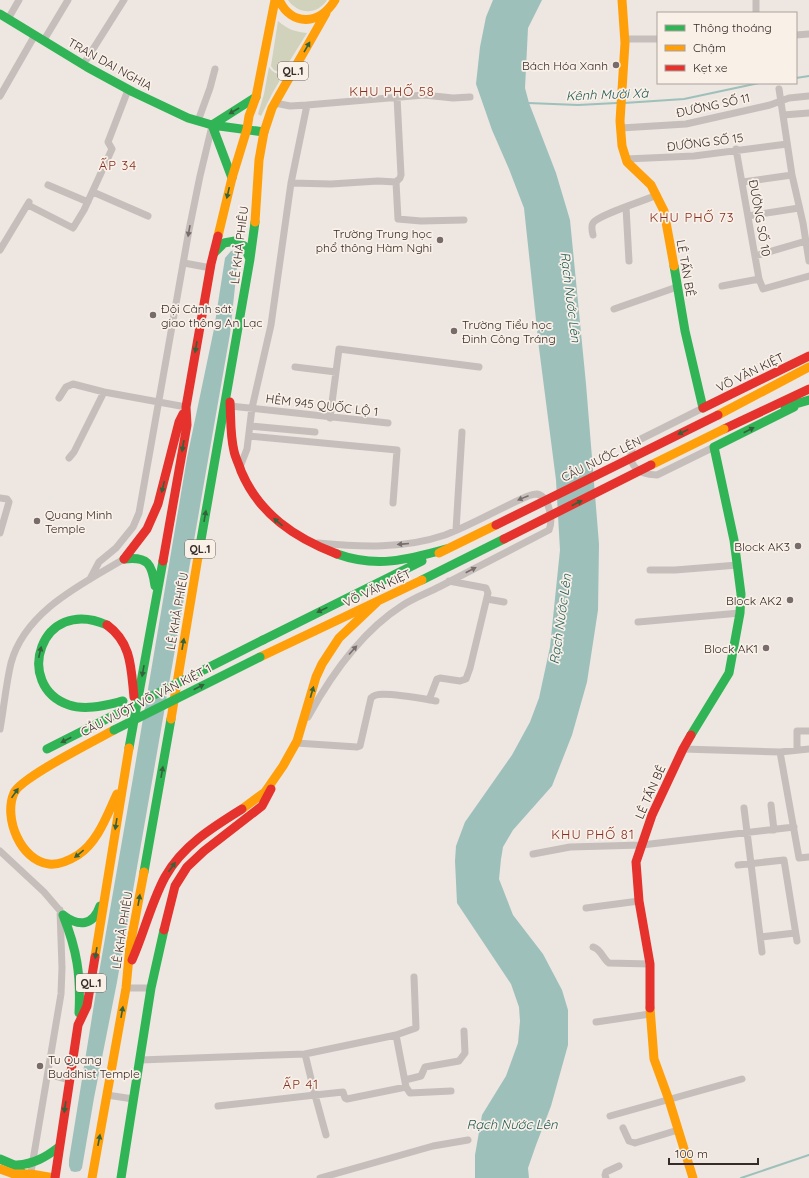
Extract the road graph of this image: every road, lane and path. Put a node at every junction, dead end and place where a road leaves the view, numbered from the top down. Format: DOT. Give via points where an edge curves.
graph roads {
  1 [pos="19,0"];
  2 [pos="68,0"];
  3 [pos="124,0"];
  4 [pos="336,0"];
  5 [pos="622,0"];
  6 [pos="756,0"];
  7 [pos="278,1"];
  8 [pos="328,11"];
  9 [pos="756,12"];
  10 [pos="4,16"];
  11 [pos="809,34"];
  12 [pos="35,35"];
  13 [pos="797,35"];
  14 [pos="657,38"];
  15 [pos="625,39"];
  16 [pos="44,40"];
  17 [pos="83,65"];
  18 [pos="215,69"];
  19 [pos="779,89"];
  20 [pos="128,90"];
  21 [pos="0,96"];
  22 [pos="809,96"];
  23 [pos="256,97"];
  24 [pos="397,97"];
  25 [pos="470,97"];
  26 [pos="782,101"];
  27 [pos="275,103"];
  28 [pos="307,105"];
  29 [pos="809,113"];
  30 [pos="783,115"];
  31 [pos="198,121"];
  32 [pos="212,125"];
  33 [pos="247,128"];
  34 [pos="621,128"];
  35 [pos="264,132"];
  36 [pos="787,144"];
  37 [pos="736,149"];
  38 [pos="626,159"];
  39 [pos="792,175"];
  40 [pos="232,178"];
  41 [pos="396,182"];
  42 [pos="743,182"];
  43 [pos="291,184"];
  44 [pos="48,186"];
  45 [pos="93,192"];
  46 [pos="657,196"];
  47 [pos="88,202"];
  48 [pos="626,207"];
  49 [pos="799,208"];
  50 [pos="148,216"];
  51 [pos="748,216"];
  52 [pos="464,220"];
  53 [pos="806,223"];
  54 [pos="593,235"];
  55 [pos="806,242"];
  56 [pos="0,250"];
  57 [pos="214,254"];
  58 [pos="755,256"];
  59 [pos="809,258"];
  60 [pos="250,259"];
  61 [pos="629,261"];
  62 [pos="809,261"];
  63 [pos="184,263"];
  64 [pos="210,268"];
  65 [pos="809,276"];
  66 [pos="760,279"];
  67 [pos="722,286"];
  68 [pos="677,287"];
  69 [pos="614,309"];
  70 [pos="809,357"];
  71 [pos="295,367"];
  72 [pos="479,367"];
  73 [pos="809,367"];
  74 [pos="336,372"];
  75 [pos="796,374"];
  76 [pos="229,377"];
  77 [pos="809,389"];
  78 [pos="104,392"];
  79 [pos="59,398"];
  80 [pos="809,400"];
  81 [pos="158,402"];
  82 [pos="230,406"];
  83 [pos="186,407"];
  84 [pos="252,408"];
  85 [pos="703,408"];
  86 [pos="718,415"];
  87 [pos="330,418"];
  88 [pos="742,421"];
  89 [pos="388,423"];
  90 [pos="250,426"];
  91 [pos="315,432"];
  92 [pos="462,432"];
  93 [pos="249,436"];
  94 [pos="714,447"];
  95 [pos="69,458"];
  96 [pos="631,458"];
  97 [pos="240,467"];
  98 [pos="0,498"];
  99 [pos="393,503"];
  100 [pos="496,525"];
  101 [pos="456,530"];
  102 [pos="0,533"];
  103 [pos="311,542"];
  104 [pos="339,545"];
  105 [pos="446,549"];
  106 [pos="339,555"];
  107 [pos="124,560"];
  108 [pos="738,565"];
  109 [pos="650,570"];
  110 [pos="90,579"];
  111 [pos="449,581"];
  112 [pos="156,599"];
  113 [pos="487,599"];
  114 [pos="376,602"];
  115 [pos="504,602"];
  116 [pos="740,613"];
  117 [pos="638,622"];
  118 [pos="263,640"];
  119 [pos="260,657"];
  120 [pos="319,670"];
  121 [pos="329,681"];
  122 [pos="136,710"];
  123 [pos="0,729"];
  124 [pos="302,729"];
  125 [pos="809,732"];
  126 [pos="296,743"];
  127 [pos="47,749"];
  128 [pos="683,749"];
  129 [pos="809,749"];
  130 [pos="797,750"];
  131 [pos="780,752"];
  132 [pos="283,766"];
  133 [pos="122,786"];
  134 [pos="771,805"];
  135 [pos="744,808"];
  136 [pos="794,827"];
  137 [pos="774,830"];
  138 [pos="747,833"];
  139 [pos="642,845"];
  140 [pos="0,851"];
  141 [pos="533,854"];
  142 [pos="809,857"];
  143 [pos="751,864"];
  144 [pos="738,865"];
  145 [pos="106,888"];
  146 [pos="639,901"];
  147 [pos="586,908"];
  148 [pos="62,912"];
  149 [pos="760,937"];
  150 [pos="593,947"];
  151 [pos="762,952"];
  152 [pos="650,964"];
  153 [pos="128,966"];
  154 [pos="414,977"];
  155 [pos="126,988"];
  156 [pos="151,988"];
  157 [pos="650,1014"];
  158 [pos="596,1022"];
  159 [pos="78,1025"];
  160 [pos="464,1031"];
  161 [pos="396,1035"];
  162 [pos="305,1054"];
  163 [pos="140,1060"];
  164 [pos="48,1074"];
  165 [pos="742,1079"];
  166 [pos="70,1080"];
  167 [pos="405,1084"];
  168 [pos="451,1091"];
  169 [pos="107,1095"];
  170 [pos="315,1095"];
  171 [pos="134,1099"];
  172 [pos="669,1100"];
  173 [pos="218,1106"];
  174 [pos="610,1116"];
  175 [pos="623,1128"];
  176 [pos="678,1130"];
  177 [pos="326,1135"];
  178 [pos="468,1140"];
  179 [pos="59,1147"];
  180 [pos="0,1159"];
  181 [pos="32,1163"];
  182 [pos="17,1165"];
  183 [pos="619,1166"];
  184 [pos="0,1169"];
  185 [pos="17,1176"];
  186 [pos="30,1176"];
  187 [pos="55,1178"];
  188 [pos="92,1178"];
  189 [pos="121,1178"];
  190 [pos="320,1178"];
  191 [pos="606,1178"];
  192 [pos="693,1178"];
  1 -- 10 [label="street"];
  2 -- 16 [label="street"];
  3 -- 17 [label="street"];
  4 -- 8 [label="main road, QL.1"];
  5 -- 15 [label="main road, LÊ TẤN BÊ"];
  6 -- 9 [label="street"];
  7 -- 8 [label="main road" via="285,11 300,19 318,18"];
  7 -- 23 [label="main road, LÊ KHẢ PHIÊU / QL.1" via="272,13"];
  7 -- 33 [label="main road, LÊ KHẢ PHIÊU / QL.1" via="263,89 255,116"];
  27 -- 8 [label="main road, LÊ KHẢ PHIÊU / QL.1, one-way"];
  10 -- 12 [label="main road, TRAN DAI NGHIA"];
  11 -- 13 [label="street"];
  12 -- 16 [label="main road, TRAN DAI NGHIA"];
  12 -- 21 [label="street"];
  14 -- 15 [label="street"];
  15 -- 34 [label="main road, LÊ TẤN BÊ" via="620,100"];
  16 -- 17 [label="main road, TRAN DAI NGHIA"];
  17 -- 20 [label="main road, TRAN DAI NGHIA"];
  18 -- 31 [label="street"];
  19 -- 26 [label="street"];
  20 -- 31 [label="main road, TRAN DAI NGHIA"];
  20 -- 45 [label="street" via="108,142 112,149"];
  22 -- 26 [label="street, ĐƯỜNG SỐ 11"];
  23 -- 32 [label="main road, one-way"];
  23 -- 33 [label="main road, LÊ KHẢ PHIÊU / QL.1"];
  24 -- 25 [label="street"];
  24 -- 28 [label="street"];
  24 -- 41 [label="street" via="401,175"];
  26 -- 30 [label="street"];
  26 -- 34 [label="street, ĐƯỜNG SỐ 11" via="686,124"];
  27 -- 28 [label="street" via="290,106"];
  27 -- 35 [label="main road, LÊ KHẢ PHIÊU / QL.1"];
  28 -- 43 [label="street"];
  29 -- 30 [label="street"];
  30 -- 36 [label="street"];
  31 -- 32 [label="main road, TRAN DAI NGHIA"];
  32 -- 33 [label="main road, TRAN DAI NGHIA"];
  32 -- 40 [label="main road"];
  32 -- 63 [label="street, one-way"];
  33 -- 35 [label="main road, TRAN DAI NGHIA"];
  33 -- 40 [label="main road, LÊ KHẢ PHIÊU / QL.1"];
  34 -- 38 [label="main road, LÊ TẤN BÊ"];
  35 -- 60 [label="main road, LÊ KHẢ PHIÊU / QL.1"];
  36 -- 37 [label="street, ĐƯỜNG SỐ 15"];
  36 -- 39 [label="street"];
  37 -- 38 [label="street, ĐƯỜNG SỐ 15" via="694,156"];
  37 -- 42 [label="street, ĐƯỜNG SỐ 10"];
  38 -- 46 [label="main road, LÊ TẤN BÊ" via="648,182"];
  39 -- 42 [label="street"];
  39 -- 49 [label="street"];
  40 -- 57 [label="main road, LÊ KHẢ PHIÊU / QL.1, one-way"];
  41 -- 43 [label="street"];
  41 -- 52 [label="street" via="398,219"];
  42 -- 51 [label="street, ĐƯỜNG SỐ 10"];
  43 -- 84 [label="street" via="271,325"];
  44 -- 47 [label="street"];
  45 -- 47 [label="street"];
  45 -- 50 [label="street"];
  46 -- 48 [label="street"];
  46 -- 68 [label="main road, LÊ TẤN BÊ" via="664,211"];
  47 -- 56 [label="street" via="73,228 28,203"];
  48 -- 54 [label="street" via="593,222"];
  48 -- 61 [label="street"];
  49 -- 51 [label="street"];
  49 -- 53 [label="street"];
  51 -- 58 [label="street, ĐƯỜNG SỐ 10"];
  53 -- 55 [label="street"];
  55 -- 58 [label="street"];
  55 -- 59 [label="street"];
  57 -- 60 [label="main road" via="222,244 234,241 246,247"];
  57 -- 64 [label="main road, LÊ KHẢ PHIÊU / QL.1"];
  58 -- 66 [label="street, ĐƯỜNG SỐ 10"];
  59 -- 62 [label="street"];
  60 -- 76 [label="main road, LÊ KHẢ PHIÊU / QL.1"];
  63 -- 64 [label="street"];
  63 -- 81 [label="street"];
  64 -- 83 [label="main road, LÊ KHẢ PHIÊU / QL.1, one-way"];
  65 -- 66 [label="street, ĐƯỜNG SỐ 10" via="763,289"];
  66 -- 67 [label="street"];
  68 -- 69 [label="street"];
  68 -- 85 [label="main road, LÊ TẤN BÊ"];
  70 -- 75 [label="main road"];
  70 -- 85 [label="main road, VÕ VĂN KIỆT"];
  71 -- 74 [label="street"];
  72 -- 74 [label="street" via="339,349"];
  73 -- 75 [label="main road, VÕ VĂN KIỆT"];
  74 -- 87 [label="street"];
  75 -- 86 [label="main road, VÕ VĂN KIỆT"];
  76 -- 82 [label="main road"];
  153 -- 76 [label="main road, LÊ KHẢ PHIÊU / QL.1, one-way"];
  77 -- 88 [label="main road"];
  78 -- 79 [label="street" via="73,384 66,387"];
  78 -- 81 [label="street"];
  78 -- 95 [label="street"];
  80 -- 88 [label="main road"];
  94 -- 80 [label="main road, one-way"];
  81 -- 83 [label="street"];
  81 -- 110 [label="street" via="136,521 116,548 100,562"];
  82 -- 84 [label="street, HẺM 945 QUỐC LỘ 1"];
  82 -- 97 [label="main road" via="233,448"];
  83 -- 107 [label="main road, one-way" via="179,422 158,504 147,528"];
  83 -- 112 [label="main road, LÊ KHẢ PHIÊU / QL.1, one-way" via="187,425"];
  84 -- 87 [label="street, HẺM 945 QUỐC LỘ 1"];
  84 -- 90 [label="street"];
  85 -- 96 [label="street" via="635,442"];
  86 -- 96 [label="main road, CẦU NƯỚC LÊN, one-way, bridge"];
  87 -- 89 [label="street, HẺM 945 QUỐC LỘ 1"];
  114 -- 88 [label="main road, VÕ VĂN KIỆT, one-way, bridge"];
  90 -- 91 [label="street"];
  90 -- 93 [label="street"];
  92 -- 101 [label="street"];
  93 -- 97 [label="street"];
  93 -- 99 [label="street" via="397,450"];
  94 -- 96 [label="street" via="657,475 640,472"];
  94 -- 108 [label="main road, LÊ TẤN BÊ"];
  96 -- 100 [label="main road, CẦU NƯỚC LÊN, bridge"];
  103 -- 97 [label="main road, one-way" via="291,532 266,511 253,496"];
  98 -- 102 [label="street" via="9,502"];
  100 -- 105 [label="main road, VÕ VĂN KIỆT"];
  101 -- 104 [label="street, one-way" via="410,544"];
  111 -- 101 [label="street, one-way" via="549,530 552,524 550,510 543,497 537,494"];
  103 -- 104 [label="street"];
  103 -- 106 [label="main road"];
  104 -- 106 [label="street"];
  105 -- 106 [label="main road" via="402,561 381,562"];
  105 -- 118 [label="main road, VÕ VĂN KIỆT, one-way"];
  107 -- 110 [label="street"];
  107 -- 112 [label="main road" via="137,557 146,560 153,572"];
  108 -- 109 [label="street"];
  108 -- 116 [label="main road, LÊ TẤN BÊ"];
  110 -- 123 [label="street" via="54,602 18,644 12,662"];
  111 -- 113 [label="street" via="486,588"];
  121 -- 111 [label="street, one-way" via="349,654 382,622 403,605"];
  112 -- 122 [label="main road, LÊ KHẢ PHIÊU / QL.1, one-way"];
  113 -- 115 [label="street"];
  113 -- 126 [label="street" via="466,679 437,679 432,700 374,695 371,698 360,746"];
  114 -- 119 [label="main road, VÕ VĂN KIỆT"];
  114 -- 120 [label="main road" via="339,638"];
  116 -- 117 [label="street"];
  116 -- 128 [label="main road, LÊ TẤN BÊ" via="729,673"];
  118 -- 122 [label="main road, one-way, bridge" via="158,688 123,701 113,704 90,707 70,705 54,696 41,680 40,651 48,634 75,618 97,620 113,629 124,643 130,666"];
  118 -- 127 [label="main road, one-way, bridge"];
  133 -- 119 [label="main road, CẦU VƯỢT VÕ VĂN KIỆT 1, one-way, bridge" via="97,834 79,855 71,860 52,865 30,860 15,846 10,837 6,826 8,806 14,794 43,768"];
  120 -- 121 [label="street"];
  124 -- 120 [label="main road, one-way"];
  121 -- 124 [label="street"];
  122 -- 133 [label="main road, LÊ KHẢ PHIÊU / QL.1"];
  124 -- 126 [label="main road"];
  125 -- 130 [label="street" via="797,731"];
  126 -- 132 [label="main road"];
  128 -- 131 [label="street"];
  128 -- 139 [label="main road, LÊ TẤN BÊ" via="652,815"];
  129 -- 130 [label="street"];
  130 -- 131 [label="street"];
  131 -- 136 [label="street"];
  153 -- 132 [label="main road, one-way" via="142,940 157,894 172,866 195,841 265,792"];
  132 -- 156 [label="main road" via="262,806 204,851 187,867 175,886"];
  133 -- 145 [label="main road, LÊ KHẢ PHIÊU / QL.1, one-way"];
  134 -- 137 [label="street"];
  135 -- 138 [label="street"];
  136 -- 137 [label="street"];
  136 -- 142 [label="street" via="799,858"];
  137 -- 138 [label="street"];
  138 -- 139 [label="street"];
  138 -- 143 [label="street"];
  139 -- 141 [label="street" via="570,847"];
  139 -- 146 [label="main road, LÊ TẤN BÊ" via="636,862"];
  140 -- 148 [label="street"];
  143 -- 144 [label="street"];
  143 -- 149 [label="street"];
  143 -- 149 [label="street" via="784,860 796,937"];
  145 -- 148 [label="main road" via="99,911 91,921 70,921"];
  145 -- 159 [label="main road, LÊ KHẢ PHIÊU / QL.1, one-way" via="87,1006"];
  146 -- 147 [label="street"];
  146 -- 152 [label="main road, LÊ TẤN BÊ"];
  148 -- 159 [label="main road" via="80,970"];
  148 -- 164 [label="street" via="62,987"];
  149 -- 151 [label="street"];
  150 -- 152 [label="street" via="596,947 609,963"];
  152 -- 157 [label="main road, LÊ TẤN BÊ"];
  153 -- 155 [label="main road, LÊ KHẢ PHIÊU / QL.1"];
  154 -- 161 [label="street" via="416,1028"];
  155 -- 156 [label="street"];
  169 -- 155 [label="main road, LÊ KHẢ PHIÊU / QL.1, one-way"];
  156 -- 163 [label="main road"];
  157 -- 158 [label="street"];
  157 -- 172 [label="main road, LÊ TẤN BÊ" via="654,1059"];
  159 -- 166 [label="main road, LÊ KHẢ PHIÊU / QL.1"];
  160 -- 167 [label="street" via="465,1052 459,1061 425,1067 421,1076"];
  161 -- 162 [label="street"];
  161 -- 167 [label="street"];
  162 -- 163 [label="street"];
  162 -- 170 [label="street"];
  163 -- 171 [label="main road"];
  164 -- 166 [label="street"];
  164 -- 181 [label="street"];
  165 -- 172 [label="street"];
  166 -- 179 [label="main road, LÊ KHẢ PHIÊU / QL.1, one-way"];
  167 -- 168 [label="street" via="410,1094"];
  167 -- 170 [label="street" via="347,1099 343,1092"];
  169 -- 171 [label="street"];
  188 -- 169 [label="main road, LÊ KHẢ PHIÊU / QL.1, one-way"];
  170 -- 173 [label="street"];
  170 -- 177 [label="street"];
  171 -- 189 [label="main road"];
  172 -- 174 [label="street"];
  172 -- 176 [label="main road, LÊ TẤN BÊ"];
  175 -- 176 [label="street" via="629,1141 634,1144"];
  176 -- 192 [label="main road, LÊ TẤN BÊ"];
  178 -- 190 [label="street" via="433,1146"];
  179 -- 181 [label="main road"];
  179 -- 187 [label="main road, LÊ KHẢ PHIÊU / QL.1"];
  180 -- 182 [label="main road"];
  181 -- 182 [label="main road"];
  181 -- 186 [label="street"];
  182 -- 186 [label="main road"];
  183 -- 191 [label="street" via="606,1172"];
  184 -- 185 [label="main road"];
  185 -- 186 [label="main road"];
  186 -- 187 [label="main road"];
}
